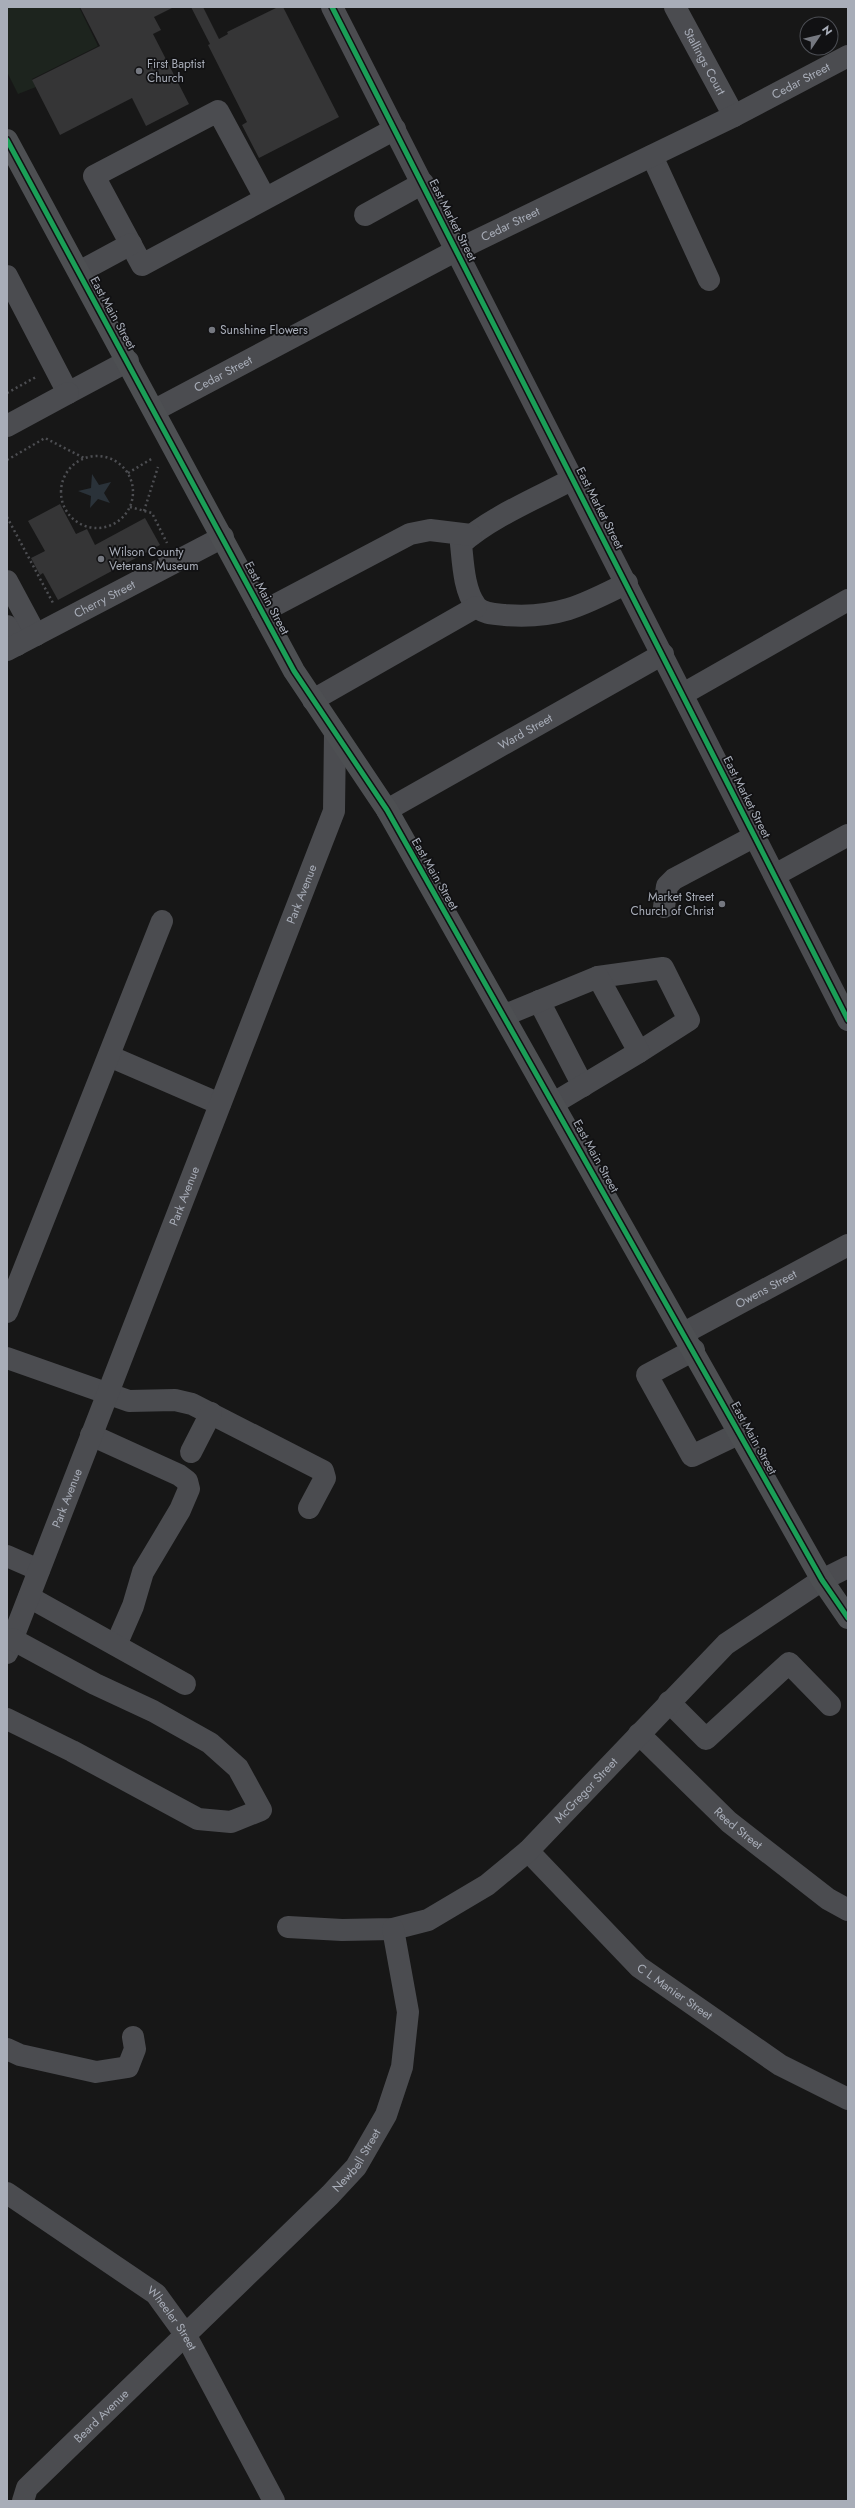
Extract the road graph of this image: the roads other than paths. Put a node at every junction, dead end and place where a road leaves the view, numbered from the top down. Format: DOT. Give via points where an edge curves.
graph roads {
  1 [pos="332,7"];
  2 [pos="675,7"];
  3 [pos="848,56"];
  4 [pos="734,116"];
  5 [pos="395,129"];
  6 [pos="7,140"];
  7 [pos="652,156"];
  8 [pos="423,183"];
  9 [pos="265,198"];
  10 [pos="365,215"];
  11 [pos="130,244"];
  12 [pos="457,250"];
  13 [pos="79,272"];
  14 [pos="7,276"];
  15 [pos="709,280"];
  16 [pos="128,361"];
  17 [pos="68,393"];
  18 [pos="155,410"];
  19 [pos="7,426"];
  20 [pos="573,478"];
  21 [pos="471,535"];
  22 [pos="223,537"];
  23 [pos="7,581"];
  24 [pos="626,583"];
  25 [pos="848,600"];
  26 [pos="476,607"];
  27 [pos="262,612"];
  28 [pos="7,626"];
  29 [pos="36,635"];
  30 [pos="12,648"];
  31 [pos="662,654"];
  32 [pos="683,694"];
  33 [pos="313,700"];
  34 [pos="335,733"];
  35 [pos="387,810"];
  36 [pos="755,836"];
  37 [pos="848,836"];
  38 [pos="775,875"];
  39 [pos="664,907"];
  40 [pos="162,921"];
  41 [pos="598,977"];
  42 [pos="539,1001"];
  43 [pos="505,1015"];
  44 [pos="848,1020"];
  45 [pos="639,1052"];
  46 [pos="109,1056"];
  47 [pos="583,1086"];
  48 [pos="554,1103"];
  49 [pos="220,1104"];
  50 [pos="848,1244"];
  51 [pos="7,1312"];
  52 [pos="689,1341"];
  53 [pos="7,1358"];
  54 [pos="107,1395"];
  55 [pos="211,1413"];
  56 [pos="740,1433"];
  57 [pos="91,1435"];
  58 [pos="191,1452"];
  59 [pos="309,1508"];
  60 [pos="7,1556"];
  61 [pos="848,1567"];
  62 [pos="39,1570"];
  63 [pos="822,1580"];
  64 [pos="29,1597"];
  65 [pos="848,1618"];
  66 [pos="116,1645"];
  67 [pos="10,1646"];
  68 [pos="185,1684"];
  69 [pos="670,1702"];
  70 [pos="830,1706"];
  71 [pos="7,1719"];
  72 [pos="639,1734"];
  73 [pos="528,1851"];
  74 [pos="848,1910"];
  75 [pos="288,1927"];
  76 [pos="393,1930"];
  77 [pos="133,2037"];
  78 [pos="7,2049"];
  79 [pos="848,2099"];
  80 [pos="7,2193"];
  81 [pos="186,2334"];
  82 [pos="23,2501"];
  83 [pos="274,2501"];
  1 -- 5 [label="street, East Market Street"];
  2 -- 4 [label="street, Stallings Court"];
  3 -- 4 [label="street, Cedar Street"];
  4 -- 7 [label="street, Cedar Street"];
  5 -- 8 [label="street, East Market Street"];
  5 -- 9 [label="street"];
  6 -- 13 [label="main road, East Main Street"];
  7 -- 12 [label="street, Cedar Street"];
  7 -- 15 [label="street"];
  8 -- 10 [label="street"];
  8 -- 12 [label="street, East Market Street"];
  9 -- 11 [label="street" via="142,265"];
  9 -- 11 [label="street" via="218,111 94,176"];
  11 -- 13 [label="street"];
  12 -- 18 [label="street, Cedar Street"];
  12 -- 20 [label="street, East Market Street"];
  13 -- 16 [label="main road, East Main Street"];
  14 -- 17 [label="street"];
  16 -- 17 [label="street"];
  16 -- 18 [label="main road, East Main Street"];
  17 -- 19 [label="street"];
  18 -- 22 [label="main road, East Main Street"];
  20 -- 21 [label="street"];
  20 -- 24 [label="street, East Market Street"];
  21 -- 26 [label="street" via="461,544 467,585"];
  21 -- 27 [label="street" via="430,530 410,534"];
  22 -- 27 [label="main road, East Main Street"];
  22 -- 29 [label="street, Cherry Street"];
  23 -- 29 [label="street"];
  24 -- 26 [label="street" via="559,613 533,617 486,612"];
  24 -- 31 [label="street, East Market Street"];
  25 -- 32 [label="street"];
  26 -- 33 [label="street"];
  27 -- 33 [label="main road, East Main Street"];
  28 -- 30 [label="street"];
  29 -- 30 [label="street, Cherry Street"];
  31 -- 32 [label="street, East Market Street"];
  31 -- 35 [label="street, Ward Street"];
  32 -- 36 [label="street, East Market Street"];
  33 -- 34 [label="main road, East Main Street"];
  34 -- 35 [label="main road, East Main Street"];
  34 -- 49 [label="street, Park Avenue" via="334,811"];
  35 -- 43 [label="main road, East Main Street"];
  36 -- 38 [label="street, East Market Street"];
  36 -- 39 [label="street" via="674,879 667,886"];
  37 -- 38 [label="street"];
  38 -- 44 [label="street, East Market Street"];
  40 -- 46 [label="street"];
  41 -- 42 [label="street"];
  41 -- 45 [label="street"];
  41 -- 45 [label="street" via="663,968 689,1020"];
  42 -- 43 [label="street"];
  42 -- 47 [label="street"];
  43 -- 48 [label="main road, East Main Street"];
  45 -- 47 [label="street"];
  46 -- 49 [label="street"];
  46 -- 51 [label="street"];
  47 -- 48 [label="street"];
  48 -- 52 [label="main road, East Main Street"];
  49 -- 54 [label="street, Park Avenue"];
  50 -- 52 [label="street, Owens Street"];
  52 -- 56 [label="main road, East Main Street"];
  52 -- 56 [label="street, Owens Street" via="647,1375 692,1456"];
  53 -- 54 [label="street"];
  54 -- 55 [label="street" via="129,1401 175,1400 192,1404"];
  54 -- 57 [label="street, Park Avenue"];
  55 -- 58 [label="street"];
  55 -- 59 [label="street" via="323,1471 325,1478"];
  56 -- 63 [label="main road, East Main Street"];
  57 -- 62 [label="street, Park Avenue"];
  57 -- 66 [label="street" via="179,1475 187,1481 189,1489 177,1516 143,1572 133,1606"];
  60 -- 62 [label="street"];
  61 -- 63 [label="street, McGregor Street"];
  62 -- 64 [label="street, Park Avenue"];
  63 -- 65 [label="main road, East Main Street"];
  63 -- 69 [label="street, McGregor Street" via="726,1644"];
  64 -- 66 [label="street"];
  64 -- 67 [label="street, Park Avenue"];
  66 -- 68 [label="street"];
  67 -- 71 [label="street" via="153,1711 210,1743 238,1768 261,1810 231,1822 198,1819"];
  69 -- 70 [label="street" via="706,1739 789,1663"];
  69 -- 72 [label="street, McGregor Street"];
  72 -- 73 [label="street, McGregor Street"];
  72 -- 74 [label="street, Reed Street" via="728,1822 828,1899"];
  73 -- 76 [label="street, McGregor Street" via="487,1885 451,1907 428,1920"];
  73 -- 79 [label="street, C L Manier Street" via="639,1967 780,2065"];
  75 -- 76 [label="street, McGregor Street"];
  76 -- 81 [label="street, Newbell Street" via="408,2012 402,2067 386,2115 356,2167 330,2196"];
  77 -- 78 [label="street" via="135,2049 128,2067 96,2072 20,2055"];
  80 -- 81 [label="street, Wheeler Street" via="156,2294"];
  81 -- 82 [label="street, Beard Avenue" via="27,2488"];
  81 -- 83 [label="street, Wheeler Street"];
}
